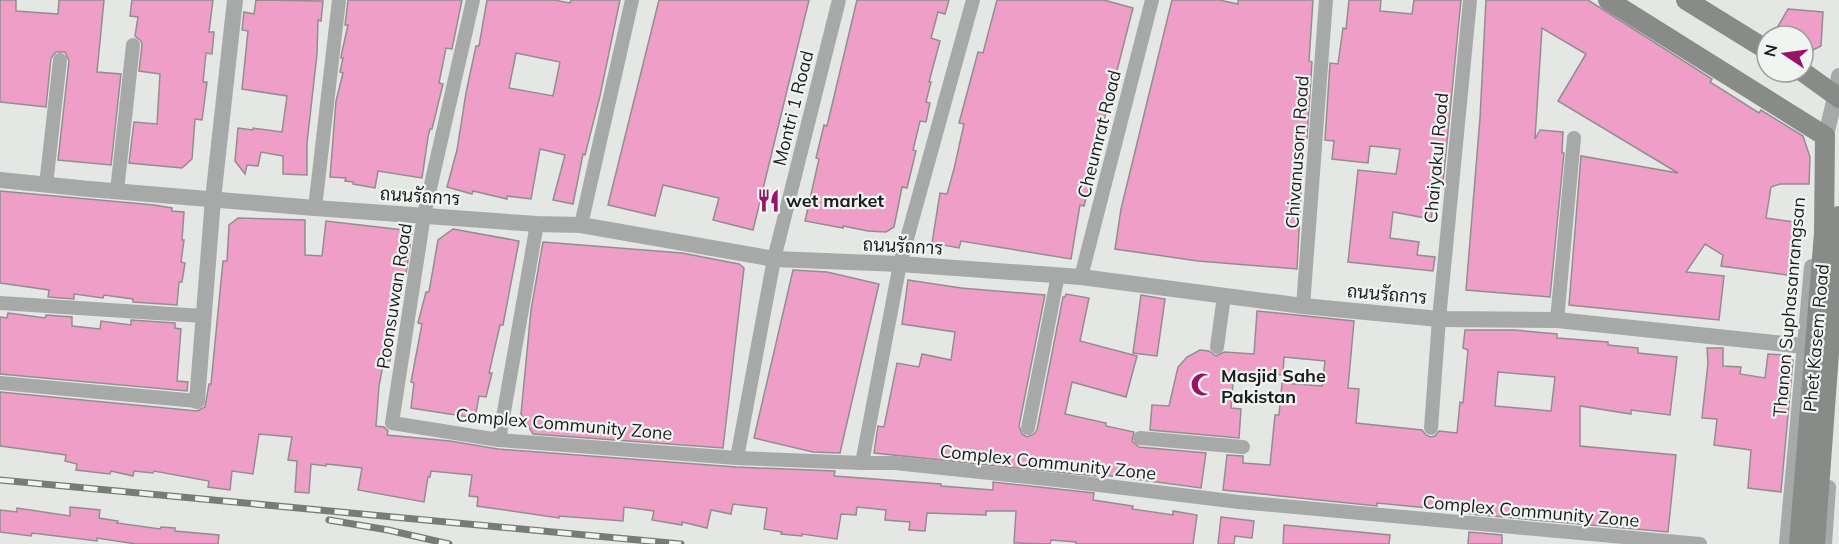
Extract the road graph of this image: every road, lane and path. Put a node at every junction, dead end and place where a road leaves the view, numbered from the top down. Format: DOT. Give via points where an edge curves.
graph roads {
  1 [pos="235,0"];
  2 [pos="339,0"];
  3 [pos="473,0"];
  4 [pos="632,0"];
  5 [pos="839,0"];
  6 [pos="973,0"];
  7 [pos="1152,0"];
  8 [pos="1326,0"];
  9 [pos="1470,0"];
  10 [pos="1608,0"];
  11 [pos="1686,0"];
  12 [pos="1755,43"];
  13 [pos="133,45"];
  14 [pos="60,60"];
  15 [pos="1815,78"];
  16 [pos="1838,90"];
  17 [pos="1832,130"];
  18 [pos="1574,138"];
  19 [pos="0,180"];
  20 [pos="46,185"];
  21 [pos="117,191"];
  22 [pos="213,199"];
  23 [pos="315,208"];
  24 [pos="424,215"];
  25 [pos="537,224"];
  26 [pos="581,225"];
  27 [pos="1833,227"];
  28 [pos="774,259"];
  29 [pos="900,264"];
  30 [pos="1058,275"];
  31 [pos="1081,277"];
  32 [pos="1224,296"];
  33 [pos="0,303"];
  34 [pos="1303,306"];
  35 [pos="202,316"];
  36 [pos="1439,319"];
  37 [pos="1557,320"];
  38 [pos="1839,344"];
  39 [pos="1804,346"];
  40 [pos="1217,347"];
  41 [pos="0,383"];
  42 [pos="197,401"];
  43 [pos="392,423"];
  44 [pos="1028,428"];
  45 [pos="1431,428"];
  46 [pos="1140,438"];
  47 [pos="499,440"];
  48 [pos="1243,447"];
  49 [pos="737,458"];
  50 [pos="862,463"];
  51 [pos="1700,544"];
  52 [pos="1787,544"];
  53 [pos="1799,544"];
  54 [pos="1815,544"];
  55 [pos="1825,544"];
  1 -- 22 [label="street"];
  2 -- 23 [label="street"];
  3 -- 24 [label="street, Poonsuwan Road"];
  4 -- 26 [label="street"];
  5 -- 28 [label="street, Montri 1 Road"];
  6 -- 29 [label="street"];
  7 -- 31 [label="street, Cheumrat Road"];
  8 -- 34 [label="street, Chivanusorn Road"];
  9 -- 36 [label="street, Chaiyakul Road"];
  10 -- 17 [label="main road"];
  11 -- 12 [label="main road"];
  13 -- 21 [label="street"];
  14 -- 20 [label="street"];
  15 -- 16 [label="main road"];
  16 -- 17 [label="street, Thanon Suphasanrangsan"];
  17 -- 27 [label="main road, Phet Kasem Road"];
  17 -- 39 [label="street, Thanon Suphasanrangsan"];
  18 -- 37 [label="street"];
  19 -- 20 [label="street, ถนนรัถการ"];
  20 -- 21 [label="street, ถนนรัถการ"];
  21 -- 22 [label="street, ถนนรัถการ"];
  22 -- 23 [label="street, ถนนรัถการ"];
  22 -- 35 [label="street"];
  23 -- 24 [label="street, ถนนรัถการ"];
  24 -- 25 [label="street, ถนนรัถการ"];
  24 -- 43 [label="street, Poonsuwan Road"];
  25 -- 26 [label="street, ถนนรัถการ"];
  25 -- 47 [label="street"];
  26 -- 28 [label="street, ถนนรัถการ"];
  27 -- 53 [label="main road, Phet Kasem Road"];
  27 -- 54 [label="main road, Phet Kasem Road"];
  28 -- 29 [label="street, ถนนรัถการ"];
  28 -- 49 [label="street, Montri 1 Road"];
  29 -- 30 [label="street, ถนนรัถการ"];
  29 -- 50 [label="street"];
  30 -- 31 [label="street, ถนนรัถการ"];
  30 -- 44 [label="street"];
  31 -- 32 [label="street, ถนนรัถการ"];
  32 -- 34 [label="street, ถนนรัถการ"];
  32 -- 40 [label="street"];
  33 -- 35 [label="street"];
  34 -- 36 [label="street, ถนนรัถการ"];
  35 -- 42 [label="street"];
  36 -- 37 [label="street, ถนนรัถการ"];
  36 -- 45 [label="street, Chaiyakul Road"];
  37 -- 39 [label="street, ถนนรัถการ"];
  38 -- 55 [label="street"];
  39 -- 52 [label="street, Thanon Suphasanrangsan"];
  41 -- 42 [label="street"];
  43 -- 47 [label="street, Complex Community Zone"];
  46 -- 48 [label="street"];
  47 -- 49 [label="street, Complex Community Zone"];
  49 -- 50 [label="street, Complex Community Zone"];
  50 -- 51 [label="street, Complex Community Zone" via="895,463 1239,502"];
}
